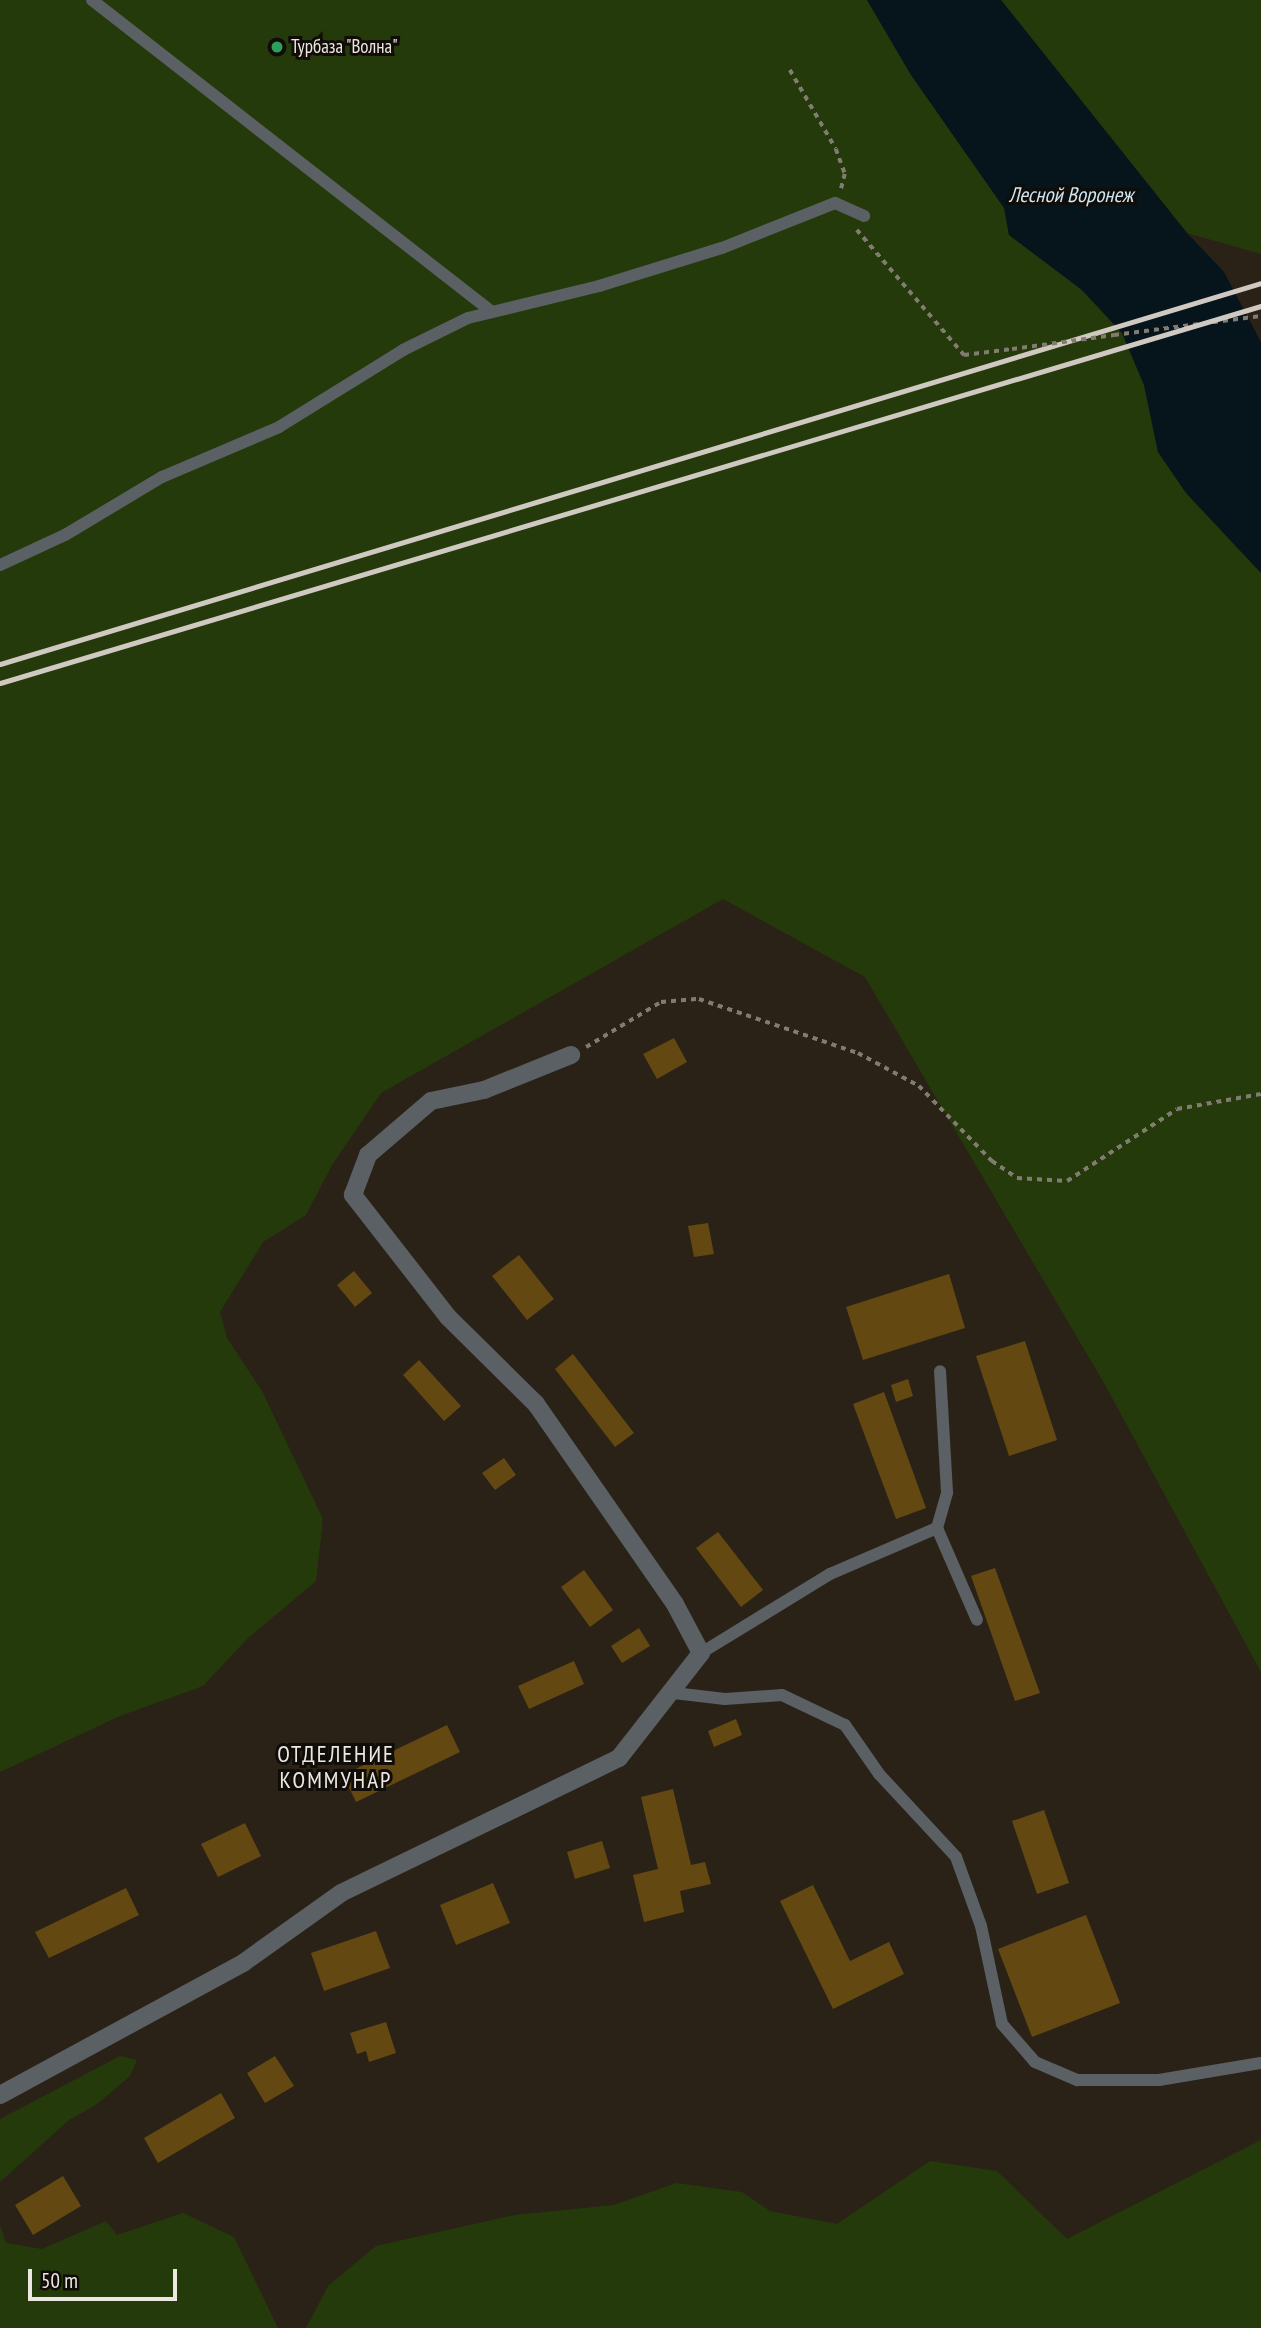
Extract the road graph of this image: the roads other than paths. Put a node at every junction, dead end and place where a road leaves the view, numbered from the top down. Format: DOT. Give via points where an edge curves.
graph roads {
  1 [pos="92,0"];
  2 [pos="864,216"];
  3 [pos="492,312"];
  4 [pos="0,565"];
  5 [pos="571,1055"];
  6 [pos="940,1371"];
  7 [pos="937,1528"];
  8 [pos="977,1620"];
  9 [pos="701,1653"];
  10 [pos="674,1693"];
  11 [pos="1261,2063"];
  12 [pos="0,2095"];
  1 -- 3 [label="lane"];
  2 -- 3 [label="lane" via="835,203 722,248"];
  3 -- 4 [label="lane" via="468,318 403,350 279,427 162,477 65,535"];
  5 -- 9 [label="street" via="484,1090 431,1101 368,1155 353,1195 448,1317 536,1404 675,1604"];
  6 -- 7 [label="lane" via="947,1492"];
  7 -- 8 [label="lane"];
  7 -- 9 [label="lane" via="830,1574"];
  9 -- 10 [label="street"];
  10 -- 11 [label="lane" via="725,1699 782,1695 845,1725 879,1774 956,1857 981,1926 1002,2024 1035,2062 1077,2080 1159,2080"];
  10 -- 12 [label="street" via="619,1758 341,1893 243,1963"];
}
